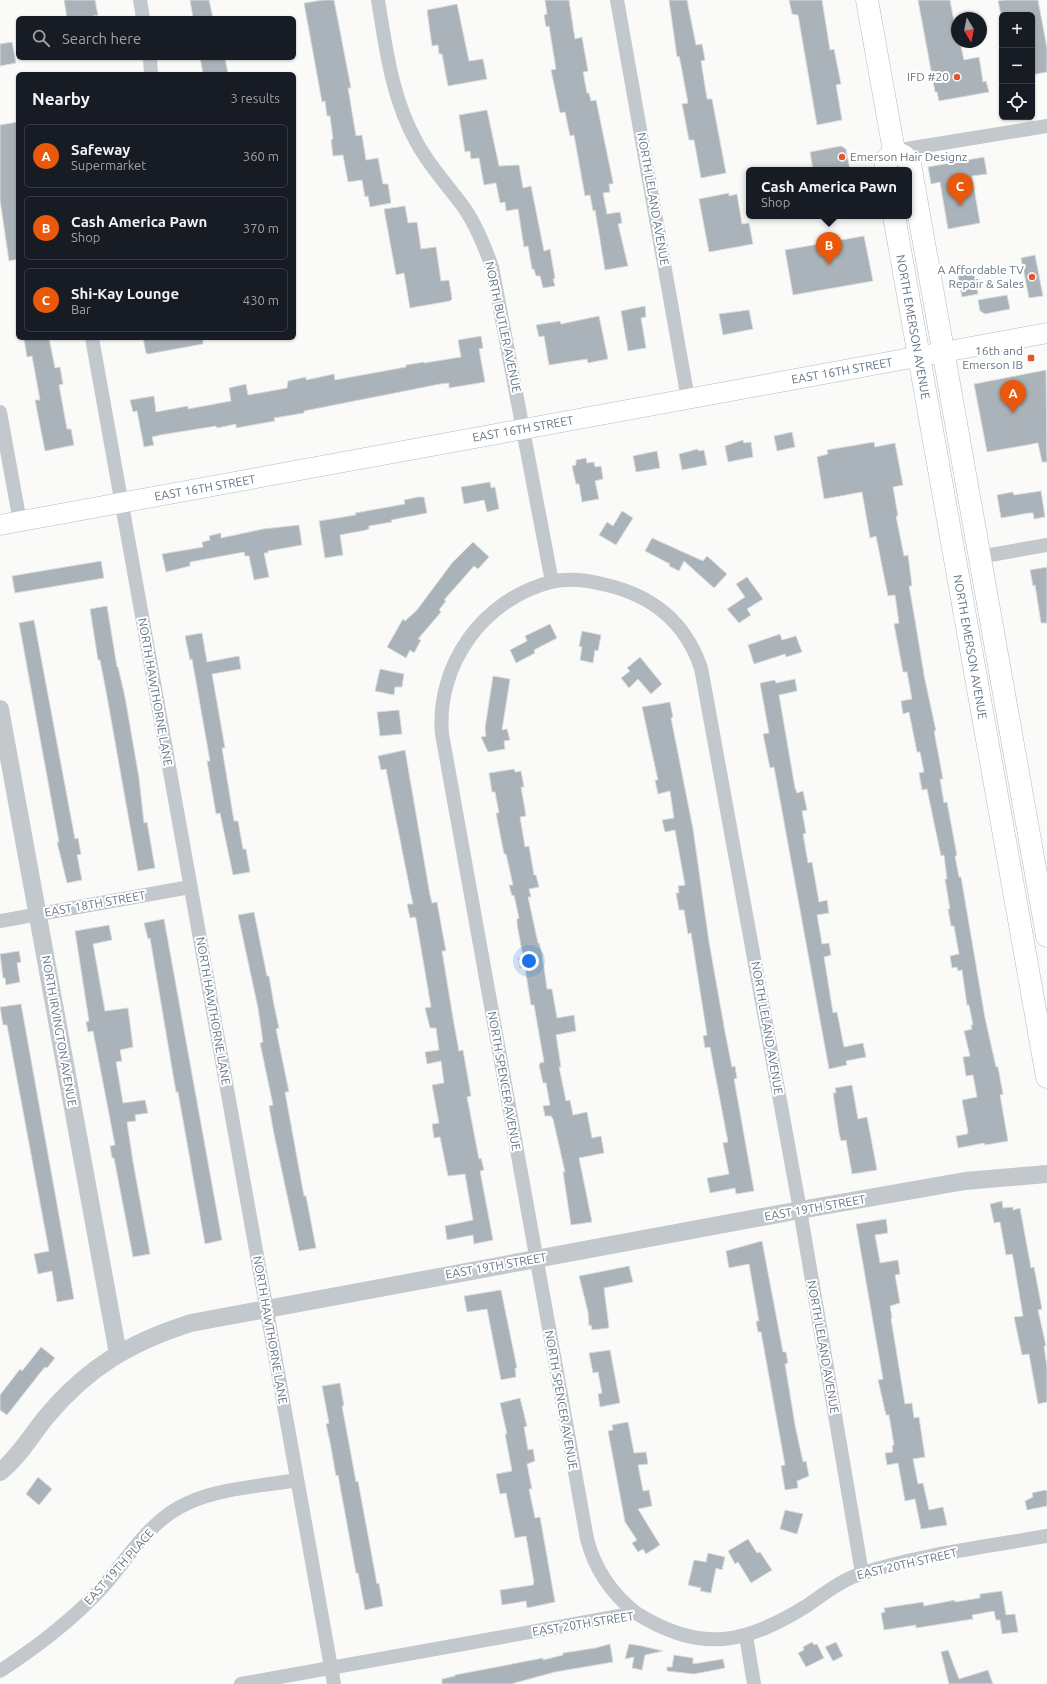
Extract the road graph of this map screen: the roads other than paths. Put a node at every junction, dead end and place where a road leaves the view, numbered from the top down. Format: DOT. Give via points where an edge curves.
graph roads {
  1 [pos="140,0"];
  2 [pos="378,0"];
  3 [pos="617,0"];
  4 [pos="867,0"];
  5 [pos="143,16"];
  6 [pos="150,60"];
  7 [pos="151,72"];
  8 [pos="1047,126"];
  9 [pos="890,160"];
  10 [pos="911,167"];
  11 [pos="912,175"];
  12 [pos="895,219"];
  13 [pos="1047,333"];
  14 [pos="92,340"];
  15 [pos="943,352"];
  16 [pos="919,356"];
  17 [pos="688,399"];
  18 [pos="0,412"];
  19 [pos="523,429"];
  20 [pos="121,503"];
  21 [pos="20,522"];
  22 [pos="0,525"];
  23 [pos="1047,545"];
  24 [pos="979,557"];
  25 [pos="552,582"];
  26 [pos="0,709"];
  27 [pos="3,740"];
  28 [pos="190,887"];
  29 [pos="38,914"];
  30 [pos="0,921"];
  31 [pos="1047,936"];
  32 [pos="1047,1077"];
  33 [pos="1047,1174"];
  34 [pos="800,1210"];
  35 [pos="536,1259"];
  36 [pos="266,1309"];
  37 [pos="118,1354"];
  38 [pos="0,1472"];
  39 [pos="297,1480"];
  40 [pos="1047,1536"];
  41 [pos="862,1573"];
  42 [pos="636,1613"];
  43 [pos="746,1636"];
  44 [pos="331,1668"];
  45 [pos="0,1671"];
  46 [pos="241,1684"];
  47 [pos="334,1684"];
  48 [pos="754,1684"];
  1 -- 5 [label="street"];
  2 -- 19 [label="street, NORTH BUTLER AVENUE" via="392,81 407,123 429,163 471,220 492,267"];
  3 -- 17 [label="street, NORTH LELAND AVENUE"];
  4 -- 9 [label="main road"];
  6 -- 7 [label="street"];
  8 -- 9 [label="street"];
  9 -- 10 [label="main road, NORTH EMERSON AVENUE" via="904,156"];
  11 -- 15 [label="main road, NORTH EMERSON AVENUE"];
  12 -- 16 [label="main road, NORTH EMERSON AVENUE"];
  13 -- 15 [label="main road, EAST 16TH STREET"];
  14 -- 20 [label="street, NORTH HAWTHORNE LANE"];
  15 -- 16 [label="main road, EAST 16TH STREET"];
  15 -- 24 [label="main road, NORTH EMERSON AVENUE"];
  16 -- 17 [label="main road, EAST 16TH STREET"];
  16 -- 32 [label="main road, NORTH EMERSON AVENUE"];
  17 -- 19 [label="main road, EAST 16TH STREET"];
  18 -- 21 [label="street"];
  19 -- 20 [label="main road, EAST 16TH STREET"];
  19 -- 25 [label="street, NORTH BUTLER AVENUE"];
  20 -- 21 [label="main road, EAST 16TH STREET"];
  20 -- 28 [label="street, NORTH HAWTHORNE LANE"];
  21 -- 22 [label="main road, EAST 16TH STREET"];
  23 -- 24 [label="street"];
  24 -- 31 [label="main road, NORTH EMERSON AVENUE"];
  25 -- 34 [label="street, NORTH LELAND AVENUE" via="592,581 637,594 677,625 699,662 705,680"];
  25 -- 35 [label="street, NORTH SPENCER AVENUE" via="511,599 477,627 465,642 451,670 441,720"];
  26 -- 27 [label="street, NORTH IRVINGTON AVENUE"];
  27 -- 29 [label="street, NORTH IRVINGTON AVENUE"];
  28 -- 29 [label="street, EAST 18TH STREET"];
  28 -- 36 [label="street, NORTH HAWTHORNE LANE"];
  29 -- 30 [label="street, EAST 18TH STREET"];
  29 -- 37 [label="street, NORTH IRVINGTON AVENUE"];
  33 -- 34 [label="street, EAST 19TH STREET" via="965,1181"];
  34 -- 35 [label="street, EAST 19TH STREET"];
  34 -- 41 [label="street, NORTH LELAND AVENUE"];
  35 -- 36 [label="street, EAST 19TH STREET"];
  35 -- 42 [label="street, NORTH SPENCER AVENUE" via="588,1545 595,1564 608,1585"];
  36 -- 37 [label="street, EAST 19TH STREET" via="202,1320 148,1338"];
  36 -- 39 [label="street, NORTH HAWTHORNE LANE"];
  37 -- 38 [label="street, EAST 19TH STREET" via="97,1368 64,1397"];
  39 -- 44 [label="street, NORTH HAWTHORNE LANE"];
  39 -- 45 [label="street, EAST 19TH PLACE" via="208,1495 172,1512 144,1537 100,1590 73,1616 39,1645"];
  40 -- 41 [label="street, EAST 20TH STREET" via="916,1560"];
  41 -- 43 [label="street, EAST 20TH STREET" via="848,1578 779,1623"];
  42 -- 43 [label="street, EAST 20TH STREET" via="663,1629 681,1635 706,1639"];
  42 -- 44 [label="street, EAST 20TH STREET"];
  43 -- 48 [label="street"];
  44 -- 46 [label="street, EAST 20TH STREET"];
  44 -- 47 [label="street, NORTH HAWTHORNE LANE"];
}
